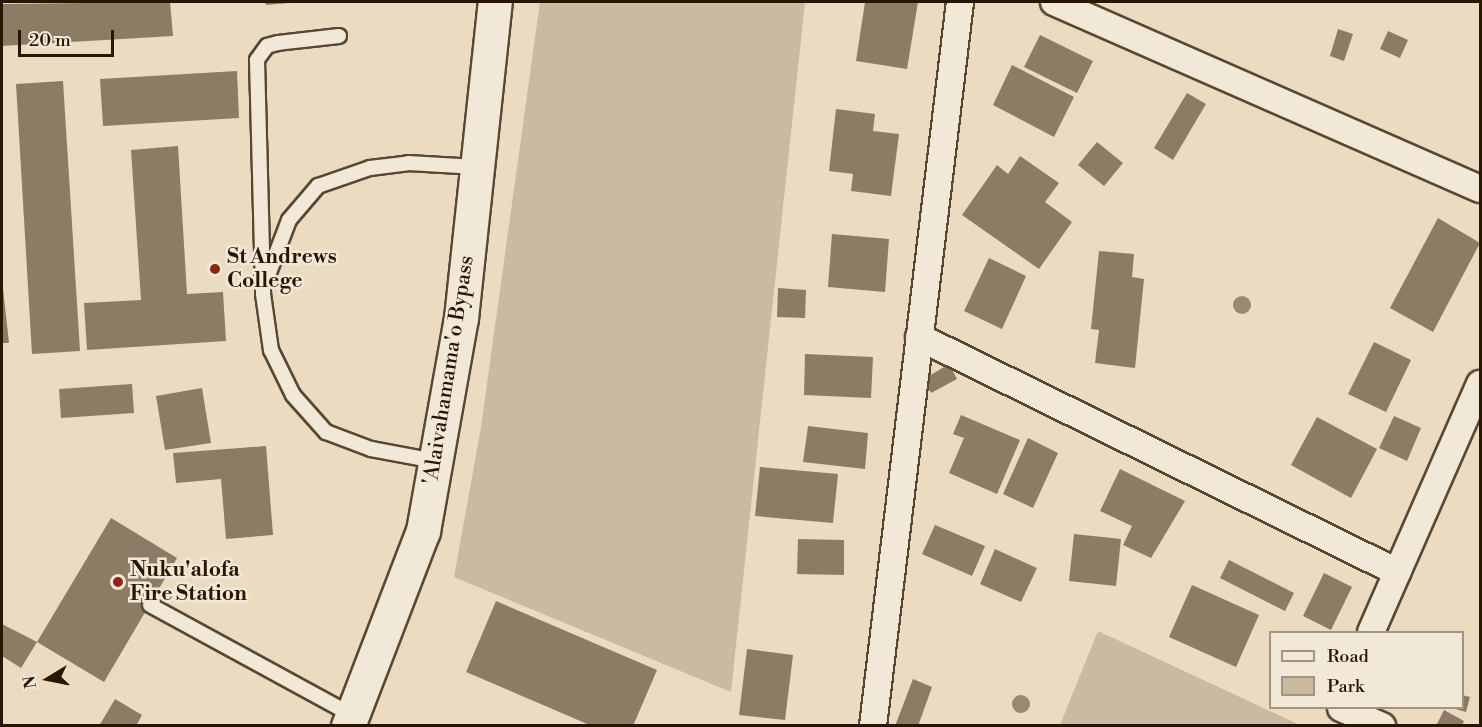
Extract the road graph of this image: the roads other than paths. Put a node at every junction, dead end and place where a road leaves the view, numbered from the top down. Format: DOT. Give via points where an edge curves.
graph roads {
  1 [pos="495,2"];
  2 [pos="960,2"];
  3 [pos="1054,2"];
  4 [pos="339,36"];
  5 [pos="477,167"];
  6 [pos="1480,189"];
  7 [pos="262,294"];
  8 [pos="919,337"];
  9 [pos="1480,384"];
  10 [pos="435,461"];
  11 [pos="1398,572"];
  12 [pos="150,605"];
  13 [pos="1372,631"];
  14 [pos="1339,709"];
  15 [pos="1342,709"];
  16 [pos="351,721"];
  17 [pos="873,726"];
  18 [pos="1329,726"];
  19 [pos="1382,726"];
  1 -- 5 [label="main road, 'Alaivahamama'o Bypass"];
  2 -- 8 [label="street"];
  3 -- 6 [label="street"];
  4 -- 7 [label="lane" via="272,45 257,60"];
  5 -- 7 [label="lane" via="408,163 370,168 318,186 289,220"];
  5 -- 10 [label="main road, 'Alaivahamama'o Bypass" via="461,318"];
  7 -- 10 [label="lane" via="271,350 293,395 326,432 371,449"];
  8 -- 11 [label="street"];
  8 -- 17 [label="street"];
  9 -- 11 [label="street"];
  10 -- 16 [label="main road, 'Alaivahamama'o Bypass" via="423,531"];
  11 -- 13 [label="street"];
  12 -- 16 [label="lane"];
  14 -- 18 [label="street"];
  15 -- 19 [label="street"];
}
